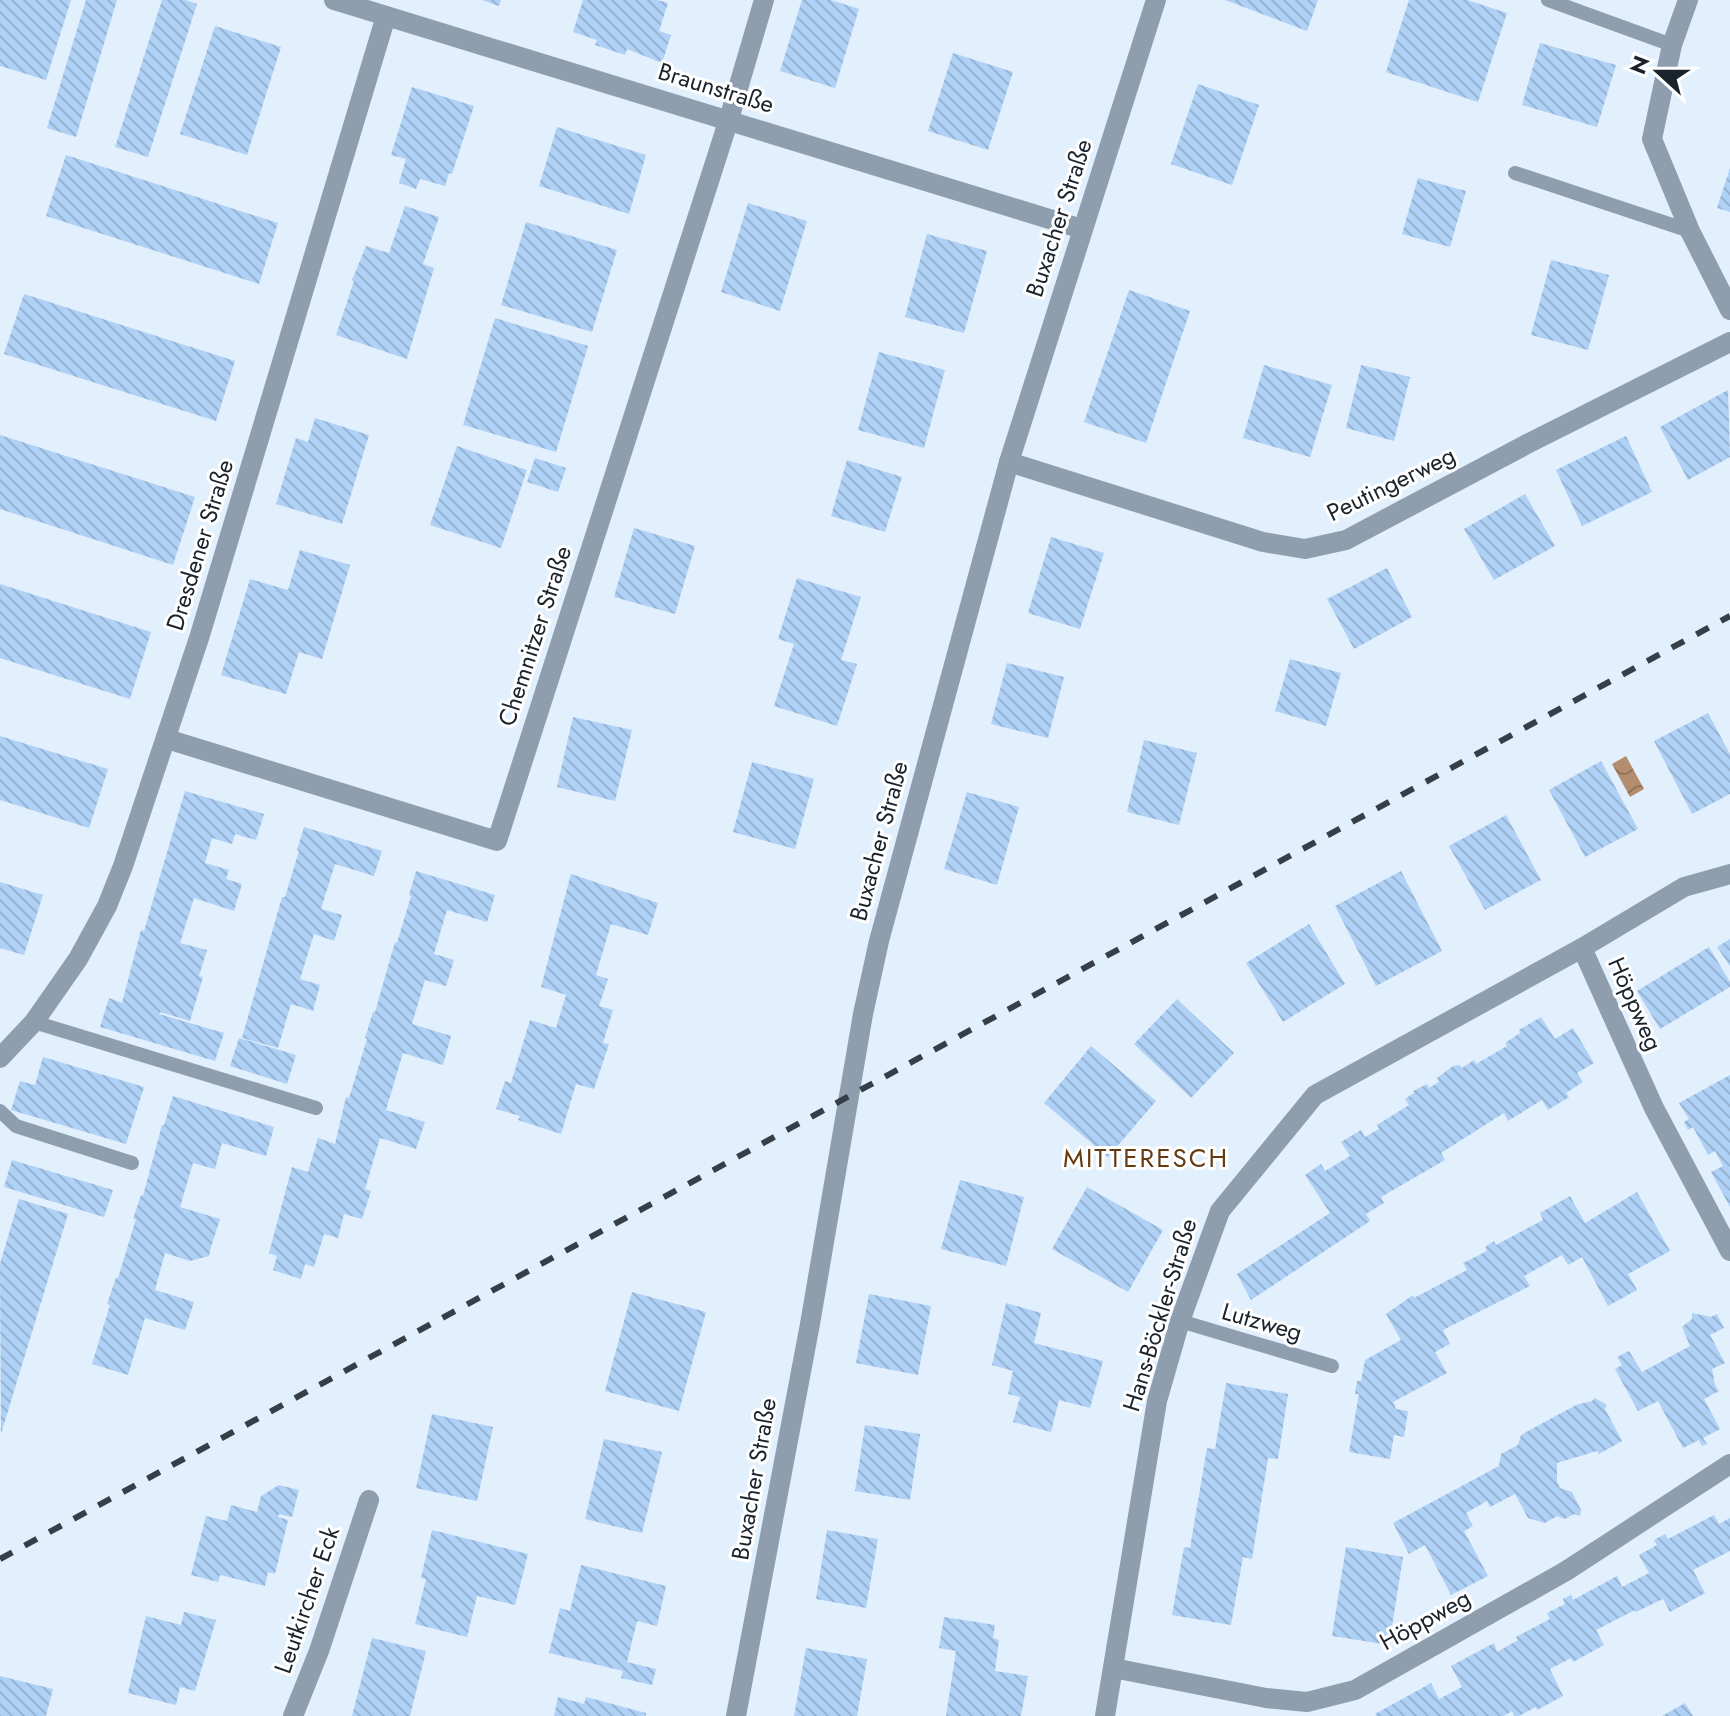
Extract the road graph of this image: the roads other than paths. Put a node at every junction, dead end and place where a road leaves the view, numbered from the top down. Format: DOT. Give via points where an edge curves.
graph roads {
  1 [pos="334,0"];
  2 [pos="410,0"];
  3 [pos="764,0"];
  4 [pos="1156,0"];
  5 [pos="1548,0"];
  6 [pos="1688,0"];
  7 [pos="395,18"];
  8 [pos="1672,45"];
  9 [pos="729,119"];
  10 [pos="1515,173"];
  11 [pos="1082,229"];
  12 [pos="1690,231"];
  13 [pos="1730,310"];
  14 [pos="1730,342"];
  15 [pos="1009,462"];
  16 [pos="167,739"];
  17 [pos="1730,874"];
  18 [pos="1582,948"];
  19 [pos="34,1022"];
  20 [pos="0,1058"];
  21 [pos="316,1108"];
  22 [pos="0,1111"];
  23 [pos="132,1163"];
  24 [pos="1730,1251"];
  25 [pos="1180,1321"];
  26 [pos="1332,1366"];
  27 [pos="1730,1464"];
  28 [pos="369,1500"];
  29 [pos="1113,1668"];
  30 [pos="293,1716"];
  31 [pos="736,1716"];
  32 [pos="1105,1716"];
  1 -- 7 [label="street, Braunstraße"];
  2 -- 7 [label="street, Dresdener Straße"];
  3 -- 9 [label="street"];
  4 -- 11 [label="street, Buxacher Straße"];
  5 -- 8 [label="lane"];
  6 -- 8 [label="street"];
  7 -- 9 [label="street, Braunstraße"];
  7 -- 16 [label="street, Dresdener Straße"];
  8 -- 12 [label="street" via="1652,139"];
  9 -- 11 [label="street, Braunstraße"];
  9 -- 16 [label="street, Chemnitzer Straße" via="497,841"];
  10 -- 12 [label="lane"];
  11 -- 15 [label="street, Buxacher Straße"];
  12 -- 13 [label="street"];
  14 -- 15 [label="street, Peutingerweg" via="1346,540 1305,549 1263,542"];
  15 -- 31 [label="street, Buxacher Straße" via="863,1014"];
  16 -- 19 [label="street, Dresdener Straße" via="107,906"];
  17 -- 18 [label="street, Hans-Böckler-Straße" via="1684,887"];
  18 -- 24 [label="street, Höppweg" via="1654,1108"];
  18 -- 25 [label="street, Hans-Böckler-Straße" via="1315,1095 1220,1211"];
  19 -- 20 [label="street, Dresdener Straße"];
  19 -- 21 [label="lane"];
  22 -- 23 [label="lane" via="16,1126"];
  25 -- 26 [label="lane, Lutzweg"];
  25 -- 29 [label="street, Hans-Böckler-Straße" via="1157,1401"];
  27 -- 29 [label="street, Höppweg" via="1566,1571 1355,1690 1307,1702"];
  28 -- 30 [label="street, Leutkircher Eck"];
  29 -- 32 [label="street, Hans-Böckler-Straße"];
}
